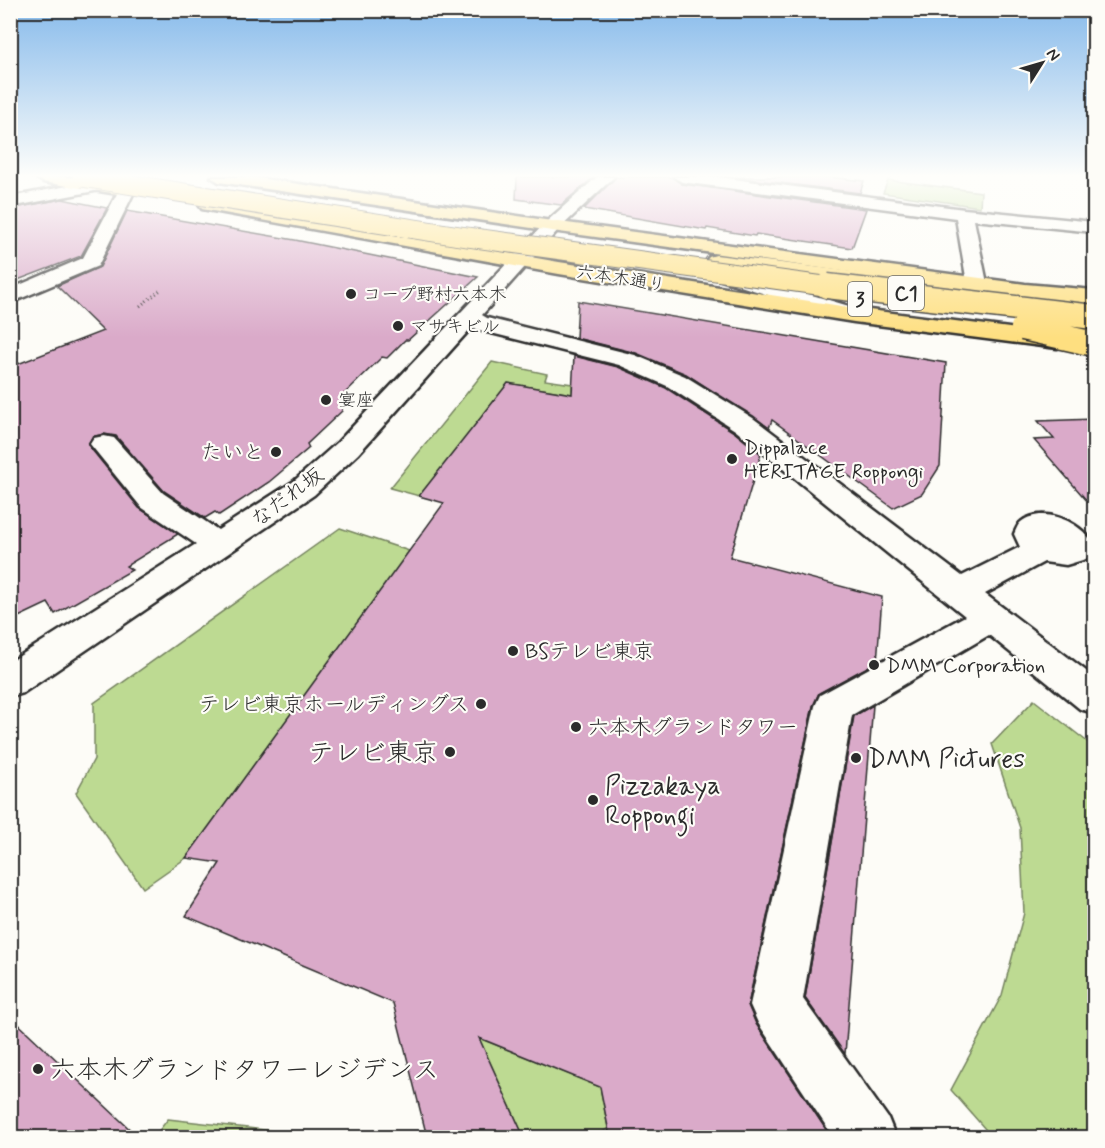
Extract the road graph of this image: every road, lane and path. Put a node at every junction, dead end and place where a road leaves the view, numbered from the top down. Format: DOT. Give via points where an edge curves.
graph roads {
  1 [pos="107,231"];
  2 [pos="352,231"];
  3 [pos="416,231"];
  4 [pos="513,231"];
  5 [pos="548,231"];
  6 [pos="550,231"];
  7 [pos="586,231"];
  8 [pos="967,231"];
  9 [pos="520,261"];
  10 [pos="625,261"];
  11 [pos="716,261"];
  12 [pos="977,283"];
  13 [pos="162,289"];
  14 [pos="1095,296"];
  15 [pos="10,297"];
  16 [pos="1095,301"];
  17 [pos="140,306"];
  18 [pos="854,315"];
  19 [pos="471,317"];
  20 [pos="1095,317"];
  21 [pos="1095,332"];
  22 [pos="1095,345"];
  23 [pos="104,444"];
  24 [pos="219,545"];
  25 [pos="1042,549"];
  26 [pos="974,605"];
  27 [pos="10,682"];
  28 [pos="1095,699"];
  29 [pos="868,1137"];
  1 -- 15 [label="street" via="91,262"];
  2 -- 9 [label="main road, 六本木通り"];
  3 -- 10 [label="main road, 3, bridge"];
  4 -- 11 [label="main road, 3"];
  5 -- 9 [label="street, なだれ坂"];
  6 -- 18 [label="street" via="560,243 687,263"];
  7 -- 12 [label="main road, 六本木通り"];
  8 -- 12 [label="street"];
  9 -- 18 [label="main road, 六本木通り"];
  9 -- 19 [label="street, なだれ坂"];
  10 -- 20 [label="main road, 3, bridge"];
  10 -- 22 [label="main road, 3, bridge" via="964,316"];
  11 -- 16 [label="main road, 3"];
  11 -- 21 [label="main road, C1, bridge" via="1002,311"];
  12 -- 14 [label="main road, 六本木通り"];
  13 -- 17 [label="path"];
  18 -- 22 [label="main road, 六本木通り"];
  19 -- 24 [label="street, なだれ坂" via="313,480"];
  19 -- 26 [label="street" via="479,323 627,360 676,381 744,424"];
  23 -- 24 [label="street" via="152,500"];
  24 -- 27 [label="street, なだれ坂"];
  25 -- 26 [label="street"];
  26 -- 28 [label="street"];
  26 -- 29 [label="street" via="834,706 776,1005"];
}
